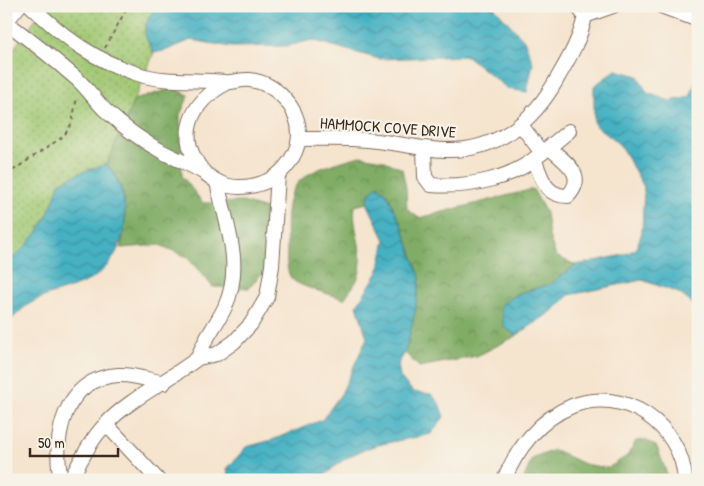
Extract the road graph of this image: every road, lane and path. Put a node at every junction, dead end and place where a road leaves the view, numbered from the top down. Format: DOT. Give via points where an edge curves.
graph roads {
  1 [pos="19,6"];
  2 [pos="31,6"];
  3 [pos="128,6"];
  4 [pos="613,6"];
  5 [pos="661,6"];
  6 [pos="581,11"];
  7 [pos="698,20"];
  8 [pos="6,22"];
  9 [pos="97,58"];
  10 [pos="81,83"];
  11 [pos="226,83"];
  12 [pos="521,125"];
  13 [pos="569,131"];
  14 [pos="299,139"];
  15 [pos="424,148"];
  16 [pos="542,153"];
  17 [pos="204,173"];
  18 [pos="6,175"];
  19 [pos="278,175"];
  20 [pos="218,182"];
  21 [pos="198,358"];
  22 [pos="164,383"];
  23 [pos="106,424"];
  24 [pos="61,480"];
  25 [pos="70,480"];
  26 [pos="158,480"];
  27 [pos="504,480"];
  28 [pos="685,480"];
  1 -- 8 [label="street"];
  2 -- 9 [label="street, HAMMOCK COVE DRIVE" via="60,33"];
  3 -- 9 [label="path"];
  4 -- 6 [label="street"];
  5 -- 7 [label="street"];
  6 -- 12 [label="street, HAMMOCK COVE DRIVE" via="577,43 548,96"];
  8 -- 10 [label="street"];
  9 -- 11 [label="street, HAMMOCK COVE DRIVE" via="152,78"];
  10 -- 17 [label="street" via="103,109 124,126 150,145"];
  10 -- 18 [label="path" via="72,123 64,136"];
  11 -- 14 [label="street, HAMMOCK COVE DRIVE" via="249,80 274,89 294,113"];
  11 -- 17 [label="street" via="209,94 190,120 188,141"];
  12 -- 15 [label="street, HAMMOCK COVE DRIVE" via="477,146 445,150"];
  12 -- 16 [label="street"];
  13 -- 16 [label="street"];
  14 -- 15 [label="street, HAMMOCK COVE DRIVE" via="368,140"];
  14 -- 19 [label="street, HAMMOCK COVE DRIVE" via="291,158"];
  15 -- 16 [label="street" via="425,177 431,185 449,186 476,184 507,174"];
  17 -- 20 [label="street"];
  19 -- 20 [label="street" via="249,186"];
  19 -- 21 [label="street" via="267,297 234,342 217,354"];
  20 -- 21 [label="street" via="232,238 232,284 226,306 204,341"];
  21 -- 22 [label="street"];
  22 -- 23 [label="street"];
  22 -- 24 [label="street" via="117,375 82,390 71,403 60,427 58,458"];
  23 -- 25 [label="street" via="94,438"];
  23 -- 26 [label="street"];
  27 -- 28 [label="street" via="527,440 548,419 574,405 603,400 632,406 653,418 673,440 680,454"];
}
